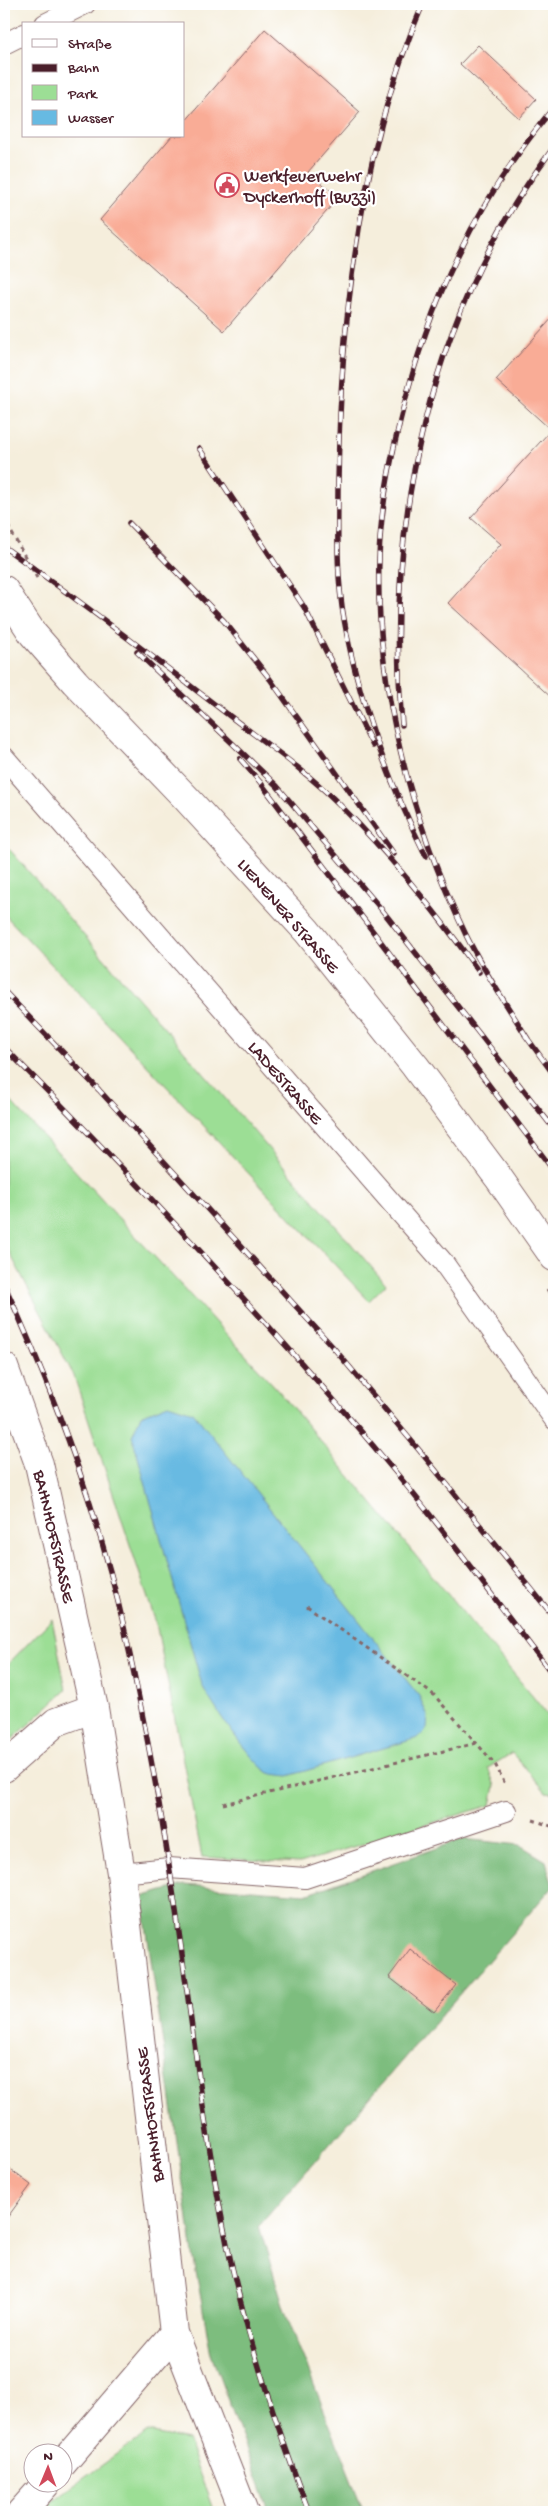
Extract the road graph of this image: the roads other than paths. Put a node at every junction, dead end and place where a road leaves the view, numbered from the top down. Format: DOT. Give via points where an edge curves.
graph roads {
  1 [pos="85,4"];
  2 [pos="49,22"];
  3 [pos="22,35"];
  4 [pos="4,44"];
  5 [pos="4,590"];
  6 [pos="4,757"];
  7 [pos="554,1257"];
  8 [pos="4,1367"];
  9 [pos="554,1419"];
  10 [pos="94,1708"];
  11 [pos="4,1768"];
  12 [pos="506,1811"];
  13 [pos="121,1874"];
  14 [pos="174,2333"];
  15 [pos="72,2452"];
  16 [pos="37,2494"];
  17 [pos="21,2512"];
  18 [pos="244,2512"];
  1 -- 2 [label="lane"];
  3 -- 4 [label="lane"];
  5 -- 7 [label="street, LIENENER STRASSE" via="33,634 75,682 187,799 307,932 421,1074"];
  6 -- 9 [label="lane, LADESTRASSE" via="443,1262"];
  8 -- 10 [label="street, BAHNHOFSTRASSE" via="39,1464"];
  10 -- 11 [label="street" via="56,1722"];
  10 -- 13 [label="street, BAHNHOFSTRASSE"];
  12 -- 13 [label="lane" via="305,1878 169,1868"];
  13 -- 14 [label="street, BAHNHOFSTRASSE"];
  14 -- 15 [label="street"];
  14 -- 18 [label="street, BAHNHOFSTRASSE"];
  16 -- 17 [label="street"];
}
